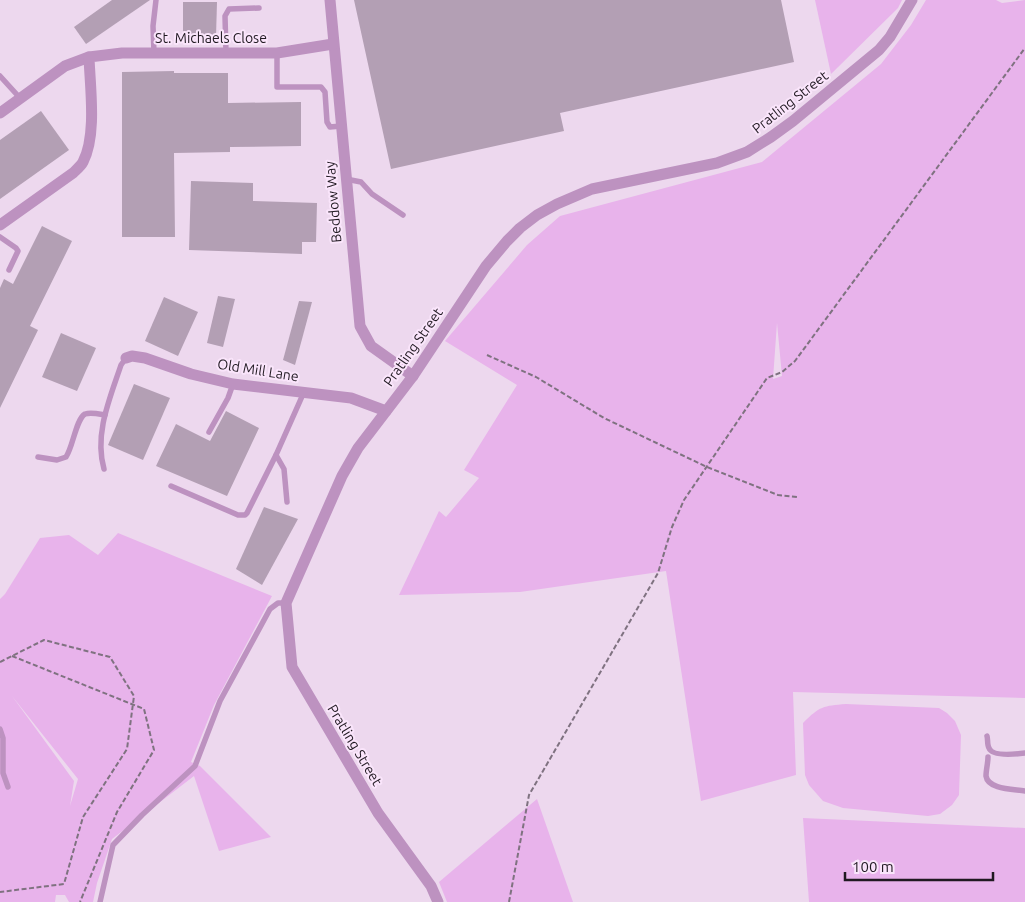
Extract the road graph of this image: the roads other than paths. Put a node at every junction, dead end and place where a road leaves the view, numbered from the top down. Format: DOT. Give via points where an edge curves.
graph roads {
  1 [pos="156,0"];
  2 [pos="330,0"];
  3 [pos="912,0"];
  4 [pos="259,8"];
  5 [pos="333,44"];
  6 [pos="154,53"];
  7 [pos="226,53"];
  8 [pos="278,53"];
  9 [pos="89,57"];
  10 [pos="0,76"];
  11 [pos="20,98"];
  12 [pos="0,113"];
  13 [pos="341,126"];
  14 [pos="346,178"];
  15 [pos="403,215"];
  16 [pos="0,224"];
  17 [pos="1,240"];
  18 [pos="9,270"];
  19 [pos="126,358"];
  20 [pos="413,376"];
  21 [pos="233,384"];
  22 [pos="304,392"];
  23 [pos="386,411"];
  24 [pos="105,415"];
  25 [pos="209,432"];
  26 [pos="276,455"];
  27 [pos="38,457"];
  28 [pos="104,469"];
  29 [pos="171,486"];
  30 [pos="287,502"];
  31 [pos="286,604"];
  32 [pos="0,729"];
  33 [pos="987,736"];
  34 [pos="1025,753"];
  35 [pos="988,757"];
  36 [pos="8,787"];
  37 [pos="1025,791"];
  38 [pos="100,902"];
  39 [pos="438,902"];
  1 -- 6 [label="lane"];
  2 -- 5 [label="street, Beddow Way"];
  3 -- 20 [label="street, Pratling Street" via="890,36 867,61 752,149 717,163 592,189 537,215 496,253"];
  4 -- 7 [label="lane" via="229,8 226,11"];
  5 -- 8 [label="street, St. Michaels Close"];
  5 -- 13 [label="street, Beddow Way"];
  6 -- 7 [label="street, St. Michaels Close"];
  6 -- 9 [label="street, St. Michaels Close"];
  7 -- 8 [label="street, St. Michaels Close"];
  8 -- 13 [label="lane" via="277,87 321,87 325,92 327,122 330,127"];
  9 -- 11 [label="street, St. Michaels Close" via="65,66"];
  9 -- 16 [label="street" via="90,123 83,163"];
  10 -- 11 [label="lane"];
  11 -- 12 [label="street, St. Michaels Close"];
  13 -- 14 [label="street, Beddow Way"];
  14 -- 15 [label="lane" via="361,182 372,194"];
  14 -- 20 [label="street, Beddow Way" via="360,326 371,346"];
  17 -- 18 [label="lane" via="18,251"];
  19 -- 21 [label="street, Old Mill Lane" via="145,358"];
  19 -- 24 [label="lane"];
  20 -- 23 [label="street, Pratling Street"];
  21 -- 22 [label="street, Old Mill Lane"];
  21 -- 25 [label="lane"];
  22 -- 23 [label="street, Old Mill Lane" via="351,398"];
  22 -- 26 [label="lane"];
  23 -- 31 [label="street, Pratling Street" via="342,476"];
  24 -- 27 [label="lane" via="84,415 66,457 57,460"];
  24 -- 28 [label="lane" via="100,457"];
  26 -- 29 [label="lane" via="245,515 238,515"];
  26 -- 30 [label="lane" via="284,469"];
  31 -- 38 [label="lane" via="278,603 270,609 220,701 194,766 113,845"];
  31 -- 39 [label="street, Pratling Street" via="292,667 378,813 432,886"];
  32 -- 36 [label="lane" via="3,773"];
  33 -- 34 [label="lane" via="989,750 994,753"];
  35 -- 37 [label="lane" via="986,776 989,782"];
}
